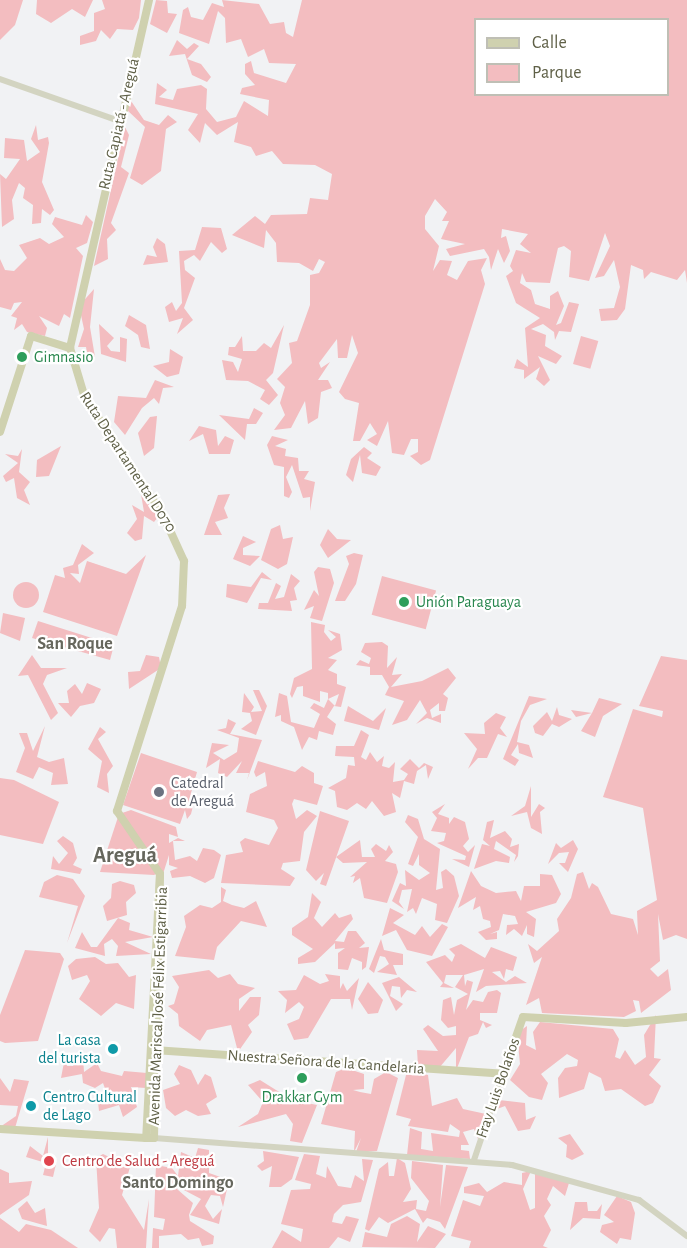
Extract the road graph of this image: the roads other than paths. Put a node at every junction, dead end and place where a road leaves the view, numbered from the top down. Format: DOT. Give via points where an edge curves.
graph roads {
  1 [pos="149,0"];
  2 [pos="0,79"];
  3 [pos="119,121"];
  4 [pos="90,248"];
  5 [pos="70,348"];
  6 [pos="0,432"];
  7 [pos="117,811"];
  8 [pos="687,1017"];
  9 [pos="153,1050"];
  10 [pos="503,1074"];
  11 [pos="0,1129"];
  12 [pos="150,1138"];
  13 [pos="474,1160"];
  14 [pos="687,1236"];
  1 -- 3 [label="main road, Ruta Capiatá - Areguá"];
  2 -- 3 [label="street"];
  3 -- 4 [label="main road, Ruta Capiatá - Areguá"];
  4 -- 5 [label="main road, Ruta Departamental D070"];
  5 -- 6 [label="main road" via="31,336"];
  5 -- 7 [label="main road, Ruta Departamental D070" via="85,398 162,513 184,561 182,606"];
  7 -- 9 [label="main road, Avenida Mariscal José Félix Estigarribia" via="159,872"];
  8 -- 10 [label="main road, Fray Luis Bolaños" via="626,1023 523,1017"];
  9 -- 10 [label="main road, Nuestra Señora de la Candelaria"];
  9 -- 12 [label="main road, Avenida Mariscal José Félix Estigarribia"];
  10 -- 13 [label="street, Fray Luis Bolaños"];
  11 -- 12 [label="main road"];
  12 -- 13 [label="street"];
  13 -- 14 [label="street" via="633,1198"];
}
